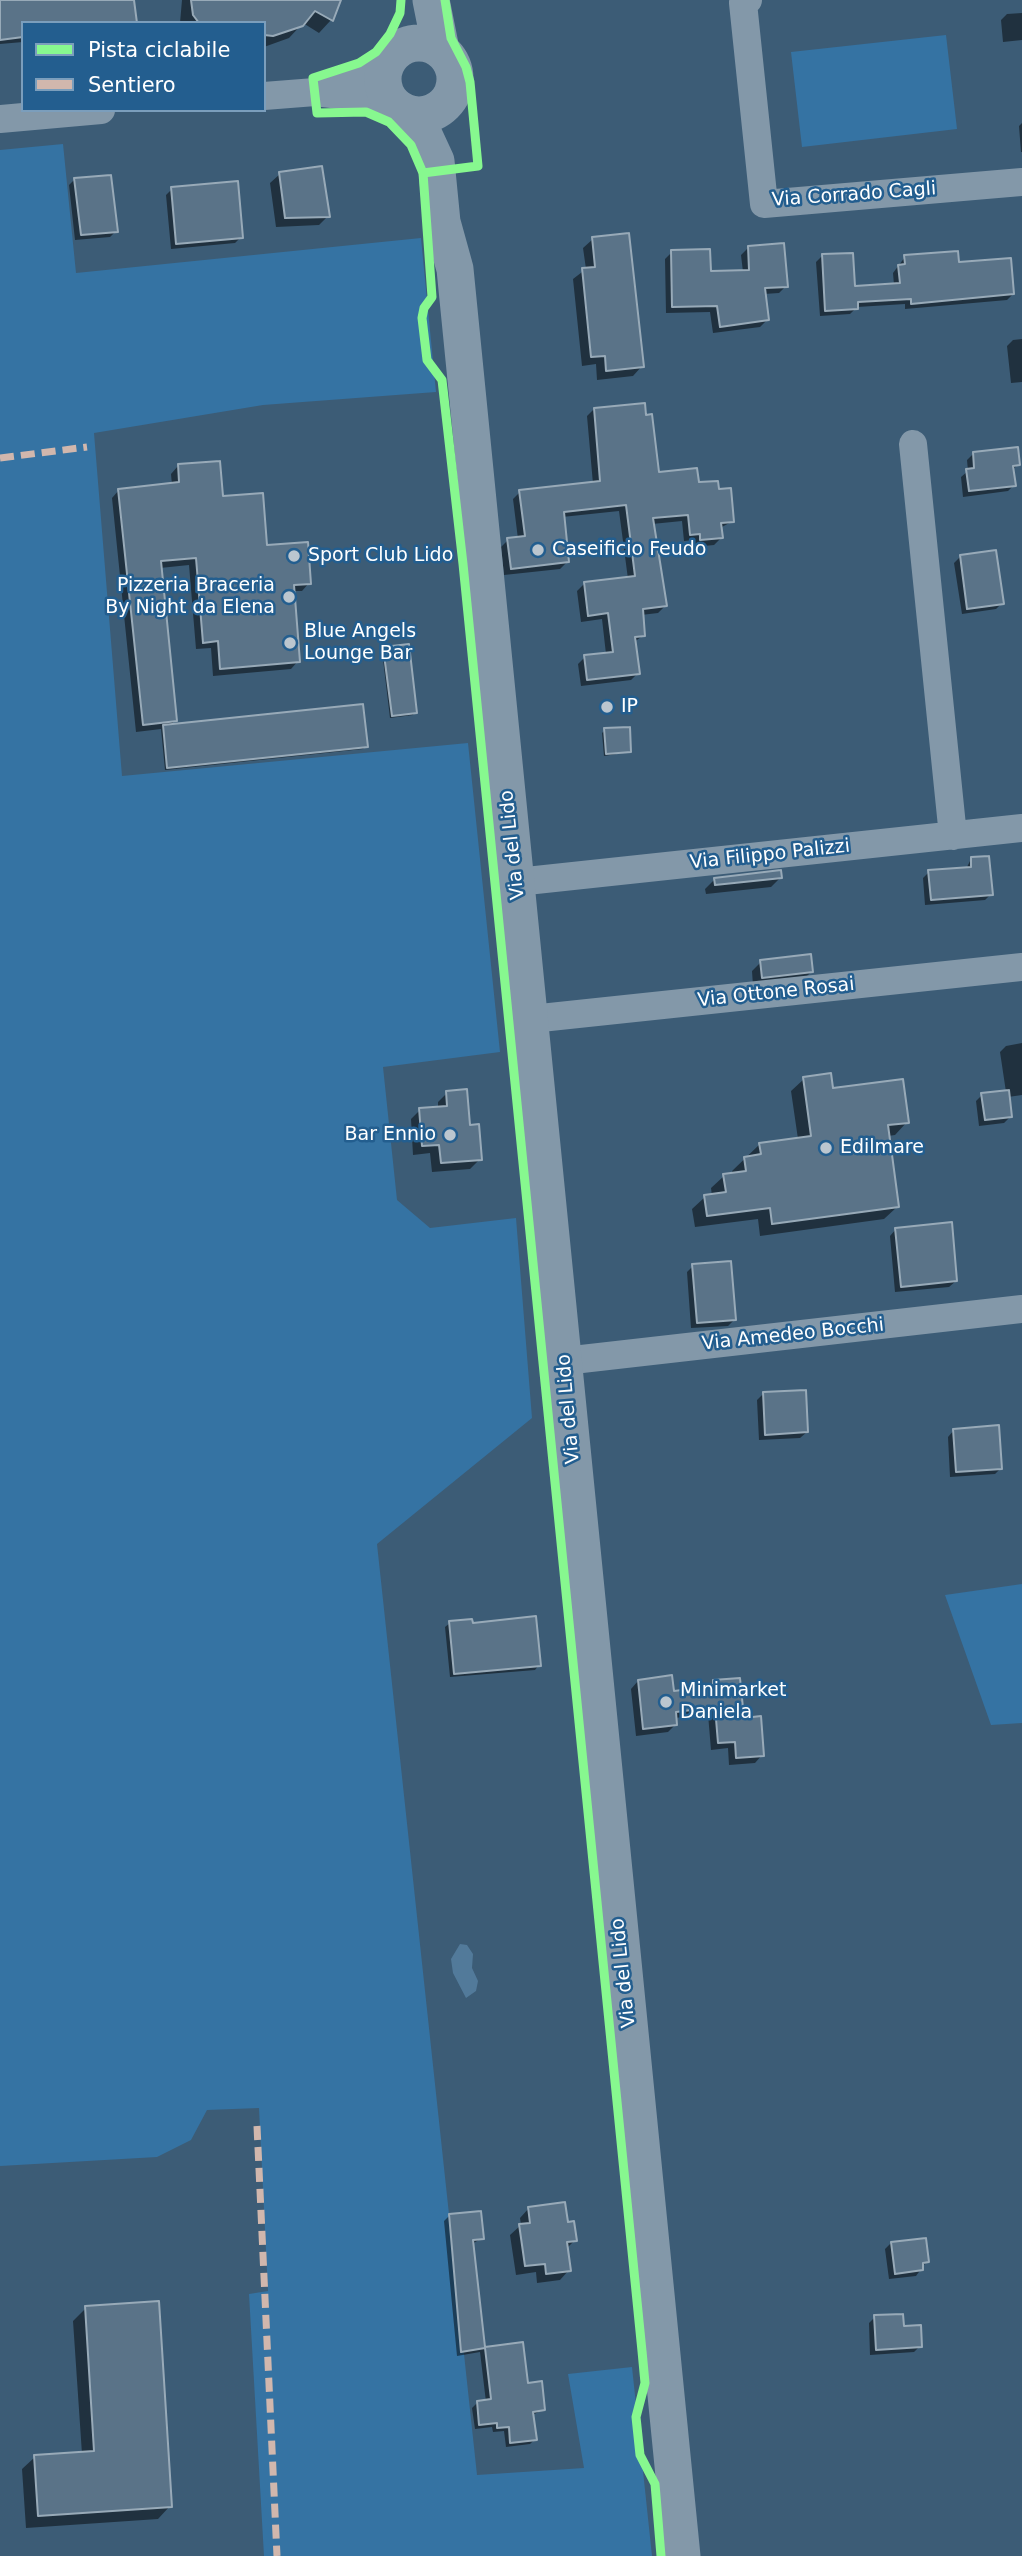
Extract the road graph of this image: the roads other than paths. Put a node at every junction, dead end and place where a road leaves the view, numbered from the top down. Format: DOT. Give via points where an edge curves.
graph roads {
  1 [pos="417,0"];
  2 [pos="431,0"];
  3 [pos="748,0"];
  4 [pos="412,52"];
  5 [pos="315,92"];
  6 [pos="266,96"];
  7 [pos="449,101"];
  8 [pos="397,106"];
  9 [pos="79,112"];
  10 [pos="0,119"];
  11 [pos="1022,182"];
  12 [pos="456,269"];
  13 [pos="913,444"];
  14 [pos="1022,828"];
  15 [pos="953,836"];
  16 [pos="517,882"];
  17 [pos="1022,967"];
  18 [pos="531,1019"];
  19 [pos="1022,1309"];
  20 [pos="564,1361"];
  21 [pos="683,2554"];
  1 -- 4 [label="main road"];
  2 -- 4 [label="main road"];
  3 -- 11 [label="street, Via Corrado Cagli" via="743,3 764,204"];
  4 -- 5 [label="street"];
  4 -- 7 [label="main road" via="453,65 456,83"];
  4 -- 8 [label="main road" via="383,82"];
  5 -- 6 [label="street"];
  5 -- 8 [label="street"];
  7 -- 8 [label="main road" via="428,114"];
  7 -- 12 [label="main road, Via del Lido" via="447,133 461,198"];
  8 -- 12 [label="main road, Via del Lido" via="424,135 436,161 442,222"];
  9 -- 10 [label="street"];
  12 -- 16 [label="main road, Via del Lido"];
  13 -- 15 [label="street"];
  14 -- 15 [label="street, Via Filippo Palizzi"];
  15 -- 16 [label="street, Via Filippo Palizzi"];
  16 -- 18 [label="main road, Via del Lido"];
  17 -- 18 [label="street, Via Ottone Rosai"];
  18 -- 20 [label="main road, Via del Lido"];
  19 -- 20 [label="street, Via Amedeo Bocchi"];
  20 -- 21 [label="main road, Via del Lido"];
}
